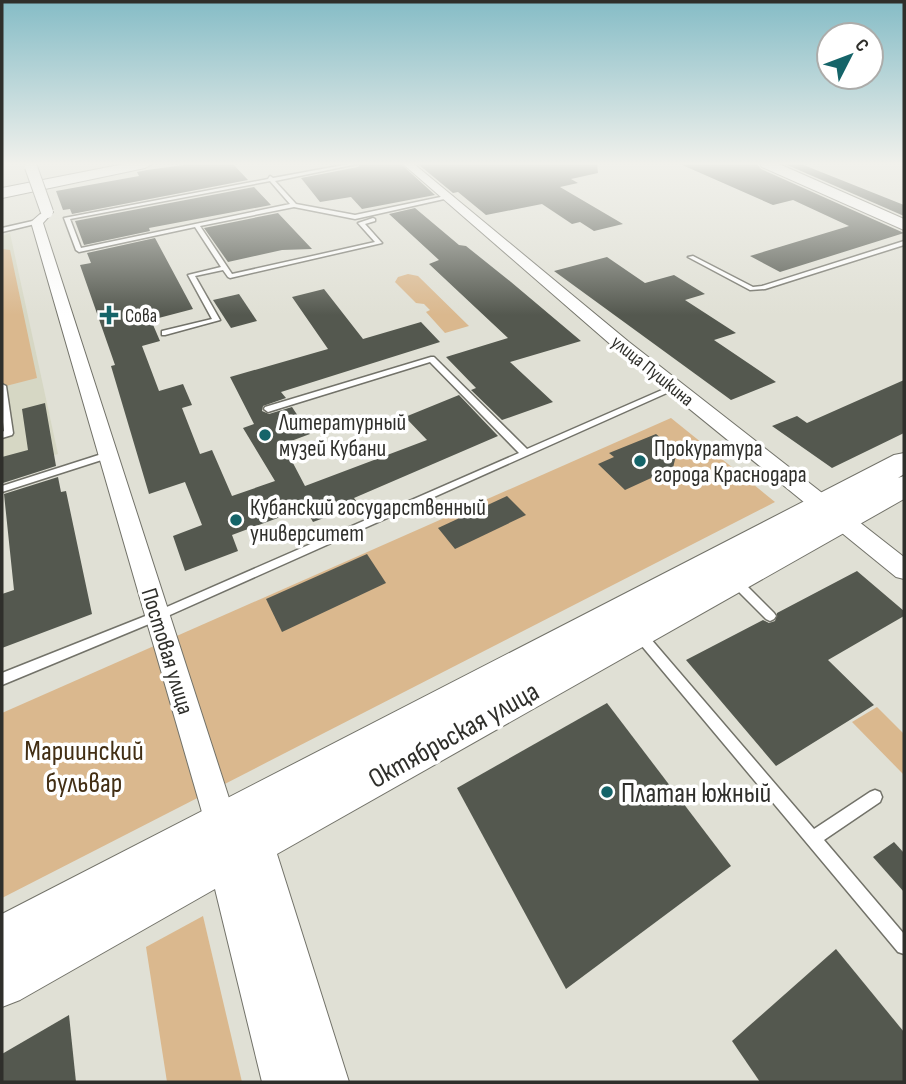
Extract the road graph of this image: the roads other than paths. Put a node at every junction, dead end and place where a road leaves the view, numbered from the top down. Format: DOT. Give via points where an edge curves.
graph roads {
  1 [pos="84,215"];
  2 [pos="250,215"];
  3 [pos="343,215"];
  4 [pos="369,215"];
  5 [pos="395,215"];
  6 [pos="471,215"];
  7 [pos="881,215"];
  8 [pos="42,217"];
  9 [pos="904,225"];
  10 [pos="197,226"];
  11 [pos="2,230"];
  12 [pos="904,243"];
  13 [pos="691,257"];
  14 [pos="224,268"];
  15 [pos="164,333"];
  16 [pos="2,386"];
  17 [pos="674,388"];
  18 [pos="268,409"];
  19 [pos="2,435"];
  20 [pos="525,453"];
  21 [pos="108,455"];
  22 [pos="904,462"];
  23 [pos="904,486"];
  24 [pos="2,489"];
  25 [pos="831,512"];
  26 [pos="904,570"];
  27 [pos="733,579"];
  28 [pos="158,616"];
  29 [pos="771,616"];
  30 [pos="628,621"];
  31 [pos="2,679"];
  32 [pos="875,797"];
  33 [pos="237,836"];
  34 [pos="813,839"];
  35 [pos="2,940"];
  36 [pos="904,946"];
  37 [pos="2,982"];
  38 [pos="290,1082"];
  39 [pos="321,1082"];
  1 -- 10 [label="lane" via="67,218 79,250"];
  2 -- 10 [label="lane"];
  3 -- 4 [label="lane"];
  5 -- 14 [label="lane" via="361,223 379,243 230,276"];
  6 -- 17 [label="street, улица Пушкина"];
  7 -- 9 [label="street"];
  8 -- 11 [label="lane"];
  8 -- 21 [label="street, Постовая улица"];
  10 -- 14 [label="lane"];
  12 -- 13 [label="lane" via="752,289"];
  14 -- 15 [label="lane" via="191,275 216,320"];
  16 -- 19 [label="lane" via="9,433"];
  17 -- 20 [label="lane"];
  17 -- 25 [label="street, улица Пушкина"];
  18 -- 20 [label="lane" via="431,359"];
  20 -- 28 [label="lane"];
  21 -- 24 [label="lane"];
  21 -- 28 [label="street, Постовая улица"];
  22 -- 25 [label="street, Октябрьская улица"];
  23 -- 25 [label="street, Октябрьская улица"];
  25 -- 26 [label="street, улица Пушкина"];
  25 -- 27 [label="street, Октябрьская улица"];
  25 -- 30 [label="street, Октябрьская улица"];
  27 -- 29 [label="lane"];
  27 -- 30 [label="street, Октябрьская улица"];
  28 -- 31 [label="lane"];
  28 -- 33 [label="street, Постовая улица"];
  30 -- 33 [label="street, Октябрьская улица"];
  30 -- 34 [label="lane"];
  32 -- 34 [label="lane"];
  33 -- 35 [label="street, Октябрьская улица"];
  33 -- 37 [label="street, Октябрьская улица"];
  33 -- 38 [label="street, Постовая улица"];
  33 -- 39 [label="street, Постовая улица"];
  34 -- 36 [label="lane"];
}
